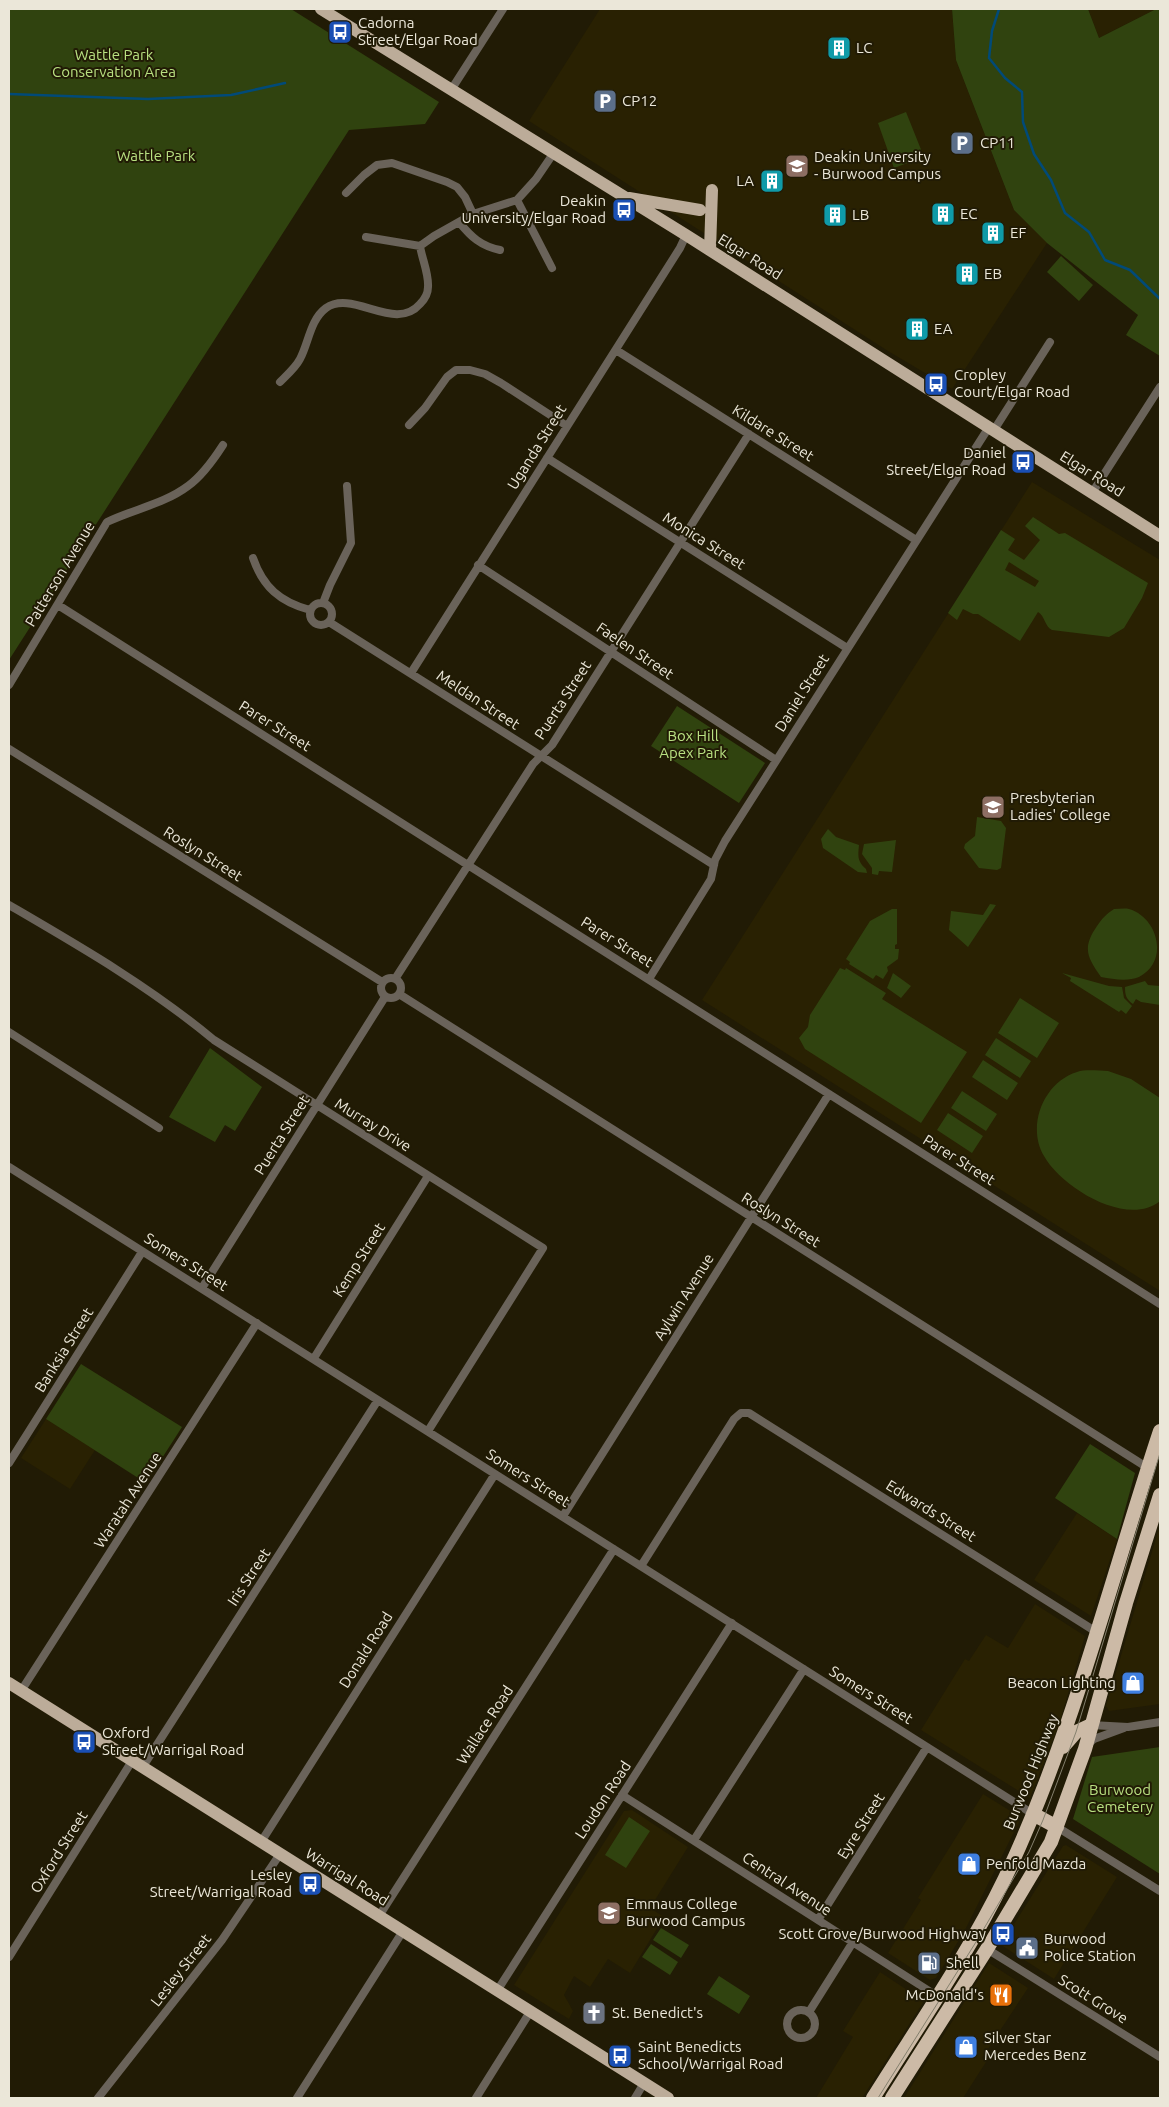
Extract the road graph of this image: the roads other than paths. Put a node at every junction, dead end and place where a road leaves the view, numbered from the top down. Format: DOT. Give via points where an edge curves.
graph roads {
  1 [pos="321,9"];
  2 [pos="503,9"];
  3 [pos="450,90"];
  4 [pos="553,154"];
  5 [pos="712,190"];
  6 [pos="346,193"];
  7 [pos="624,198"];
  8 [pos="516,200"];
  9 [pos="700,210"];
  10 [pos="473,214"];
  11 [pos="459,222"];
  12 [pos="686,235"];
  13 [pos="366,237"];
  14 [pos="420,246"];
  15 [pos="500,250"];
  16 [pos="710,250"];
  17 [pos="552,268"];
  18 [pos="1050,342"];
  19 [pos="616,350"];
  20 [pos="280,382"];
  21 [pos="1160,387"];
  22 [pos="409,425"];
  23 [pos="567,426"];
  24 [pos="991,429"];
  25 [pos="748,434"];
  26 [pos="223,445"];
  27 [pos="547,458"];
  28 [pos="347,486"];
  29 [pos="1092,493"];
  30 [pos="1160,536"];
  31 [pos="916,540"];
  32 [pos="680,542"];
  33 [pos="253,558"];
  34 [pos="478,566"];
  35 [pos="323,603"];
  36 [pos="58,605"];
  37 [pos="310,610"];
  38 [pos="329,622"];
  39 [pos="847,648"];
  40 [pos="611,652"];
  41 [pos="411,673"];
  42 [pos="9,685"];
  43 [pos="9,749"];
  44 [pos="541,756"];
  45 [pos="776,760"];
  46 [pos="468,864"];
  47 [pos="714,865"];
  48 [pos="9,905"];
  49 [pos="396,979"];
  50 [pos="649,979"];
  51 [pos="382,982"];
  52 [pos="399,994"];
  53 [pos="385,997"];
  54 [pos="9,1032"];
  55 [pos="829,1094"];
  56 [pos="317,1106"];
  57 [pos="158,1128"];
  58 [pos="9,1167"];
  59 [pos="428,1176"];
  60 [pos="750,1217"];
  61 [pos="142,1252"];
  62 [pos="202,1288"];
  63 [pos="1160,1304"];
  64 [pos="257,1323"];
  65 [pos="314,1358"];
  66 [pos="378,1400"];
  67 [pos="1160,1431"];
  68 [pos="428,1432"];
  69 [pos="9,1463"];
  70 [pos="1148,1468"];
  71 [pos="495,1474"];
  72 [pos="1160,1496"];
  73 [pos="563,1516"];
  74 [pos="614,1549"];
  75 [pos="641,1566"];
  76 [pos="732,1623"];
  77 [pos="1098,1633"];
  78 [pos="1114,1643"];
  79 [pos="804,1669"];
  80 [pos="9,1684"];
  81 [pos="21,1691"];
  82 [pos="1160,1722"];
  83 [pos="1091,1725"];
  84 [pos="1128,1726"];
  85 [pos="927,1746"];
  86 [pos="1085,1749"];
  87 [pos="1056,1758"];
  88 [pos="137,1765"];
  89 [pos="622,1795"];
  90 [pos="1033,1814"];
  91 [pos="1057,1827"];
  92 [pos="694,1840"];
  93 [pos="261,1842"];
  94 [pos="280,1854"];
  95 [pos="1160,1891"];
  96 [pos="379,1916"];
  97 [pos="818,1920"];
  98 [pos="403,1931"];
  99 [pos="972,1940"];
  100 [pos="853,1942"];
  101 [pos="987,1949"];
  102 [pos="9,1957"];
  103 [pos="497,1991"];
  104 [pos="937,1996"];
  105 [pos="951,2006"];
  106 [pos="530,2012"];
  107 [pos="809,2012"];
  108 [pos="1160,2057"];
  109 [pos="644,2083"];
  110 [pos="98,2098"];
  111 [pos="298,2098"];
  112 [pos="476,2098"];
  113 [pos="635,2098"];
  114 [pos="668,2098"];
  115 [pos="872,2098"];
  116 [pos="892,2098"];
  1 -- 3 [label="main road, Elgar Road"];
  2 -- 3 [label="street"];
  3 -- 4 [label="main road, Elgar Road"];
  4 -- 7 [label="main road, Elgar Road"];
  4 -- 8 [label="street"];
  5 -- 16 [label="main road"];
  6 -- 10 [label="street" via="364,174 378,165 392,163 457,187"];
  7 -- 9 [label="main road"];
  7 -- 12 [label="main road, Elgar Road"];
  8 -- 10 [label="street"];
  8 -- 17 [label="street"];
  10 -- 11 [label="street"];
  11 -- 14 [label="street"];
  11 -- 15 [label="street" via="471,237 487,248"];
  12 -- 16 [label="main road, Elgar Road"];
  12 -- 19 [label="street, Uganda Street"];
  13 -- 14 [label="street"];
  14 -- 20 [label="street" via="428,288 425,299 416,309 405,314 389,313 340,302 326,308 314,322 300,360"];
  16 -- 24 [label="main road, Elgar Road"];
  18 -- 24 [label="street, Daniel Street"];
  19 -- 23 [label="street, Uganda Street"];
  19 -- 25 [label="street, Kildare Street"];
  21 -- 29 [label="street"];
  22 -- 23 [label="street" via="447,377 456,370 470,370 501,383"];
  23 -- 27 [label="street, Uganda Street"];
  24 -- 29 [label="main road, Elgar Road"];
  24 -- 31 [label="street, Daniel Street"];
  25 -- 31 [label="street, Kildare Street"];
  25 -- 32 [label="street, Puerta Street"];
  26 -- 36 [label="street, Patterson Avenue" via="189,486 107,522"];
  27 -- 32 [label="street, Monica Street"];
  27 -- 34 [label="street, Uganda Street"];
  28 -- 35 [label="street" via="351,543"];
  29 -- 30 [label="main road, Elgar Road"];
  31 -- 39 [label="street, Daniel Street"];
  32 -- 39 [label="street, Monica Street"];
  32 -- 40 [label="street, Puerta Street"];
  33 -- 37 [label="street" via="270,589 288,602"];
  34 -- 40 [label="street, Faelen Street"];
  34 -- 41 [label="street, Uganda Street"];
  35 -- 37 [label="street" via="314,605"];
  35 -- 38 [label="street" via="332,611"];
  36 -- 42 [label="street, Patterson Avenue"];
  36 -- 46 [label="street, Parer Street"];
  37 -- 38 [label="street" via="310,618 315,624"];
  38 -- 41 [label="street, Meldan Street"];
  39 -- 45 [label="street, Daniel Street"];
  40 -- 44 [label="street, Puerta Street" via="552,745"];
  40 -- 45 [label="street, Faelen Street"];
  41 -- 44 [label="street, Meldan Street"];
  43 -- 51 [label="street, Roslyn Street"];
  44 -- 46 [label="street, Puerta Street"];
  44 -- 47 [label="street, Meldan Street"];
  45 -- 47 [label="street, Daniel Street"];
  46 -- 49 [label="street, Puerta Street"];
  46 -- 50 [label="street, Parer Street"];
  47 -- 50 [label="street, Daniel Street" via="711,879"];
  48 -- 56 [label="street, Murray Drive" via="109,963 175,1008 214,1040"];
  49 -- 51 [label="street"];
  49 -- 52 [label="street" via="400,984"];
  50 -- 55 [label="street, Parer Street"];
  51 -- 53 [label="street" via="380,988"];
  52 -- 53 [label="street" via="394,998"];
  52 -- 60 [label="street, Roslyn Street"];
  53 -- 56 [label="street, Puerta Street"];
  54 -- 57 [label="street"];
  55 -- 60 [label="street, Aylwin Avenue"];
  55 -- 63 [label="street, Parer Street"];
  56 -- 59 [label="street, Murray Drive"];
  56 -- 62 [label="street, Puerta Street"];
  58 -- 61 [label="street, Somers Street"];
  59 -- 65 [label="street, Kemp Street"];
  59 -- 68 [label="street, Murray Drive" via="543,1248"];
  60 -- 70 [label="street, Roslyn Street"];
  60 -- 73 [label="street, Aylwin Avenue"];
  61 -- 62 [label="street, Somers Street"];
  61 -- 69 [label="street, Banksia Street"];
  62 -- 64 [label="street, Somers Street"];
  64 -- 65 [label="street, Somers Street"];
  64 -- 81 [label="street, Waratah Avenue"];
  65 -- 66 [label="street, Somers Street"];
  66 -- 68 [label="street, Somers Street"];
  66 -- 88 [label="street, Iris Street"];
  67 -- 70 [label="highway, Burwood Highway"];
  68 -- 71 [label="street, Somers Street"];
  70 -- 77 [label="highway, Burwood Highway"];
  71 -- 73 [label="street, Somers Street"];
  71 -- 93 [label="street, Donald Road"];
  72 -- 78 [label="highway"];
  73 -- 74 [label="street, Somers Street"];
  74 -- 75 [label="street, Somers Street"];
  74 -- 96 [label="street, Wallace Road"];
  75 -- 76 [label="street, Somers Street"];
  75 -- 77 [label="street, Edwards Street" via="734,1419 741,1413 748,1413"];
  76 -- 79 [label="street, Somers Street"];
  76 -- 89 [label="street, Loudon Road"];
  77 -- 78 [label="highway"];
  77 -- 87 [label="highway, Burwood Highway"];
  78 -- 83 [label="highway"];
  79 -- 85 [label="street, Somers Street"];
  79 -- 92 [label="street"];
  80 -- 81 [label="main road, Warrigal Road"];
  81 -- 88 [label="main road, Warrigal Road"];
  82 -- 84 [label="street"];
  83 -- 84 [label="street"];
  83 -- 86 [label="highway"];
  83 -- 87 [label="highway" via="1074,1735"];
  84 -- 86 [label="street" via="1094,1739"];
  85 -- 90 [label="street, Somers Street"];
  85 -- 97 [label="street, Eyre Street"];
  86 -- 91 [label="highway"];
  87 -- 90 [label="highway, Burwood Highway"];
  88 -- 93 [label="main road, Warrigal Road"];
  88 -- 102 [label="street, Oxford Street"];
  89 -- 92 [label="street, Central Avenue"];
  89 -- 103 [label="street, Loudon Road"];
  90 -- 91 [label="highway"];
  90 -- 99 [label="highway, Burwood Highway"];
  91 -- 95 [label="street"];
  91 -- 101 [label="highway" via="1039,1865"];
  92 -- 97 [label="street, Central Avenue"];
  93 -- 94 [label="main road, Warrigal Road"];
  94 -- 96 [label="main road, Warrigal Road"];
  94 -- 110 [label="street, Lesley Street" via="222,1940"];
  96 -- 98 [label="main road, Warrigal Road"];
  97 -- 100 [label="street, Central Avenue"];
  98 -- 103 [label="main road, Warrigal Road"];
  98 -- 111 [label="street"];
  99 -- 101 [label="highway"];
  99 -- 104 [label="highway, Burwood Highway"];
  100 -- 104 [label="street, Central Avenue"];
  100 -- 107 [label="street"];
  101 -- 105 [label="highway"];
  101 -- 108 [label="street, Scott Grove"];
  103 -- 106 [label="main road, Warrigal Road"];
  104 -- 105 [label="highway"];
  104 -- 115 [label="highway, Burwood Highway"];
  105 -- 116 [label="highway"];
  106 -- 109 [label="main road, Warrigal Road"];
  106 -- 112 [label="street"];
  109 -- 113 [label="street"];
  109 -- 114 [label="main road, Warrigal Road"];
}
